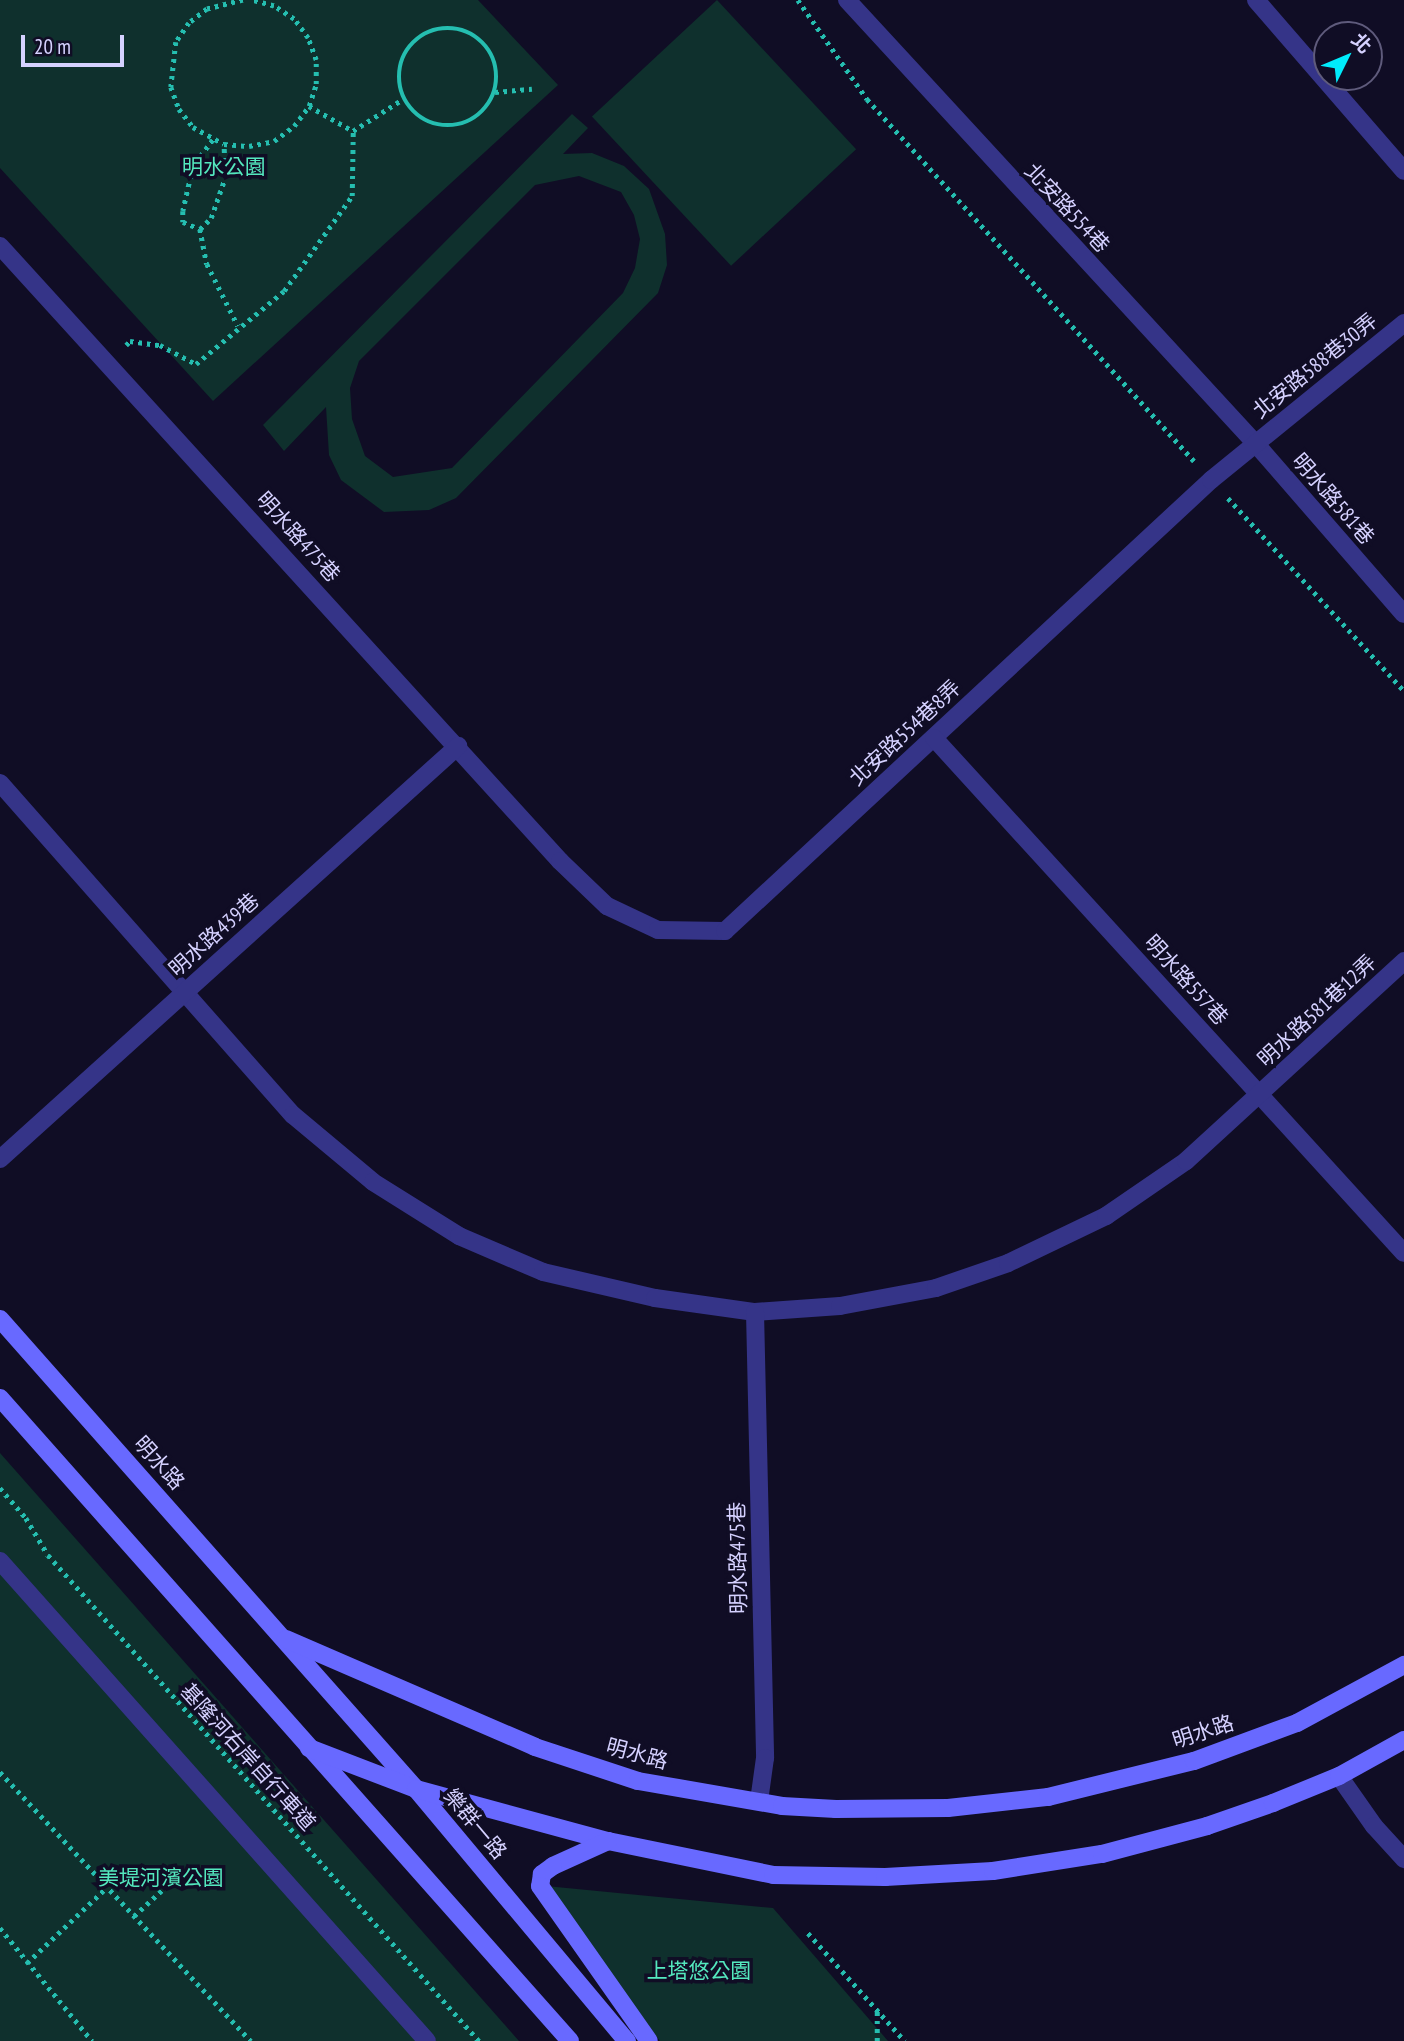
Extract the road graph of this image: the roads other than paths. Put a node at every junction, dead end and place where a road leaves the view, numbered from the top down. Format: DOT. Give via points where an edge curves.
graph roads {
  1 [pos="847,0"];
  2 [pos="1256,0"];
  3 [pos="1404,172"];
  4 [pos="0,246"];
  5 [pos="1404,323"];
  6 [pos="1256,444"];
  7 [pos="1404,614"];
  8 [pos="934,738"];
  9 [pos="458,746"];
  10 [pos="0,783"];
  11 [pos="560,861"];
  12 [pos="1404,961"];
  13 [pos="185,992"];
  14 [pos="1260,1095"];
  15 [pos="0,1159"];
  16 [pos="1404,1253"];
  17 [pos="755,1312"];
  18 [pos="0,1319"];
  19 [pos="0,1398"];
  20 [pos="0,1561"];
  21 [pos="286,1639"];
  22 [pos="1404,1665"];
  23 [pos="1404,1740"];
  24 [pos="309,1748"];
  25 [pos="1339,1776"];
  26 [pos="416,1789"];
  27 [pos="760,1801"];
  28 [pos="608,1841"];
  29 [pos="1404,1859"];
  30 [pos="427,2041"];
  31 [pos="570,2041"];
  32 [pos="627,2041"];
  33 [pos="649,2041"];
  1 -- 6 [label="street, 北安路554巷"];
  2 -- 3 [label="street"];
  4 -- 9 [label="street, 明水路475巷"];
  5 -- 6 [label="street, 北安路588巷30弄"];
  6 -- 7 [label="street, 明水路581巷"];
  6 -- 8 [label="street, 北安路554巷8弄" via="1211,480"];
  8 -- 11 [label="street, 北安路554巷8弄" via="724,931 658,930 607,906"];
  8 -- 14 [label="street, 明水路557巷"];
  9 -- 11 [label="street, 明水路475巷"];
  9 -- 13 [label="street, 明水路439巷"];
  10 -- 13 [label="street, 明水路581巷12弄"];
  12 -- 14 [label="street, 明水路581巷12弄"];
  13 -- 15 [label="street, 明水路439巷"];
  13 -- 17 [label="street, 明水路581巷12弄" via="293,1115 373,1182 458,1236 543,1272 655,1298"];
  14 -- 16 [label="street, 明水路557巷"];
  14 -- 17 [label="street, 明水路581巷12弄" via="1185,1161 1106,1216 1008,1263 936,1288 840,1306"];
  17 -- 27 [label="street, 明水路475巷" via="765,1758"];
  18 -- 21 [label="street, 明水路"];
  19 -- 24 [label="street"];
  20 -- 30 [label="street"];
  21 -- 26 [label="street, 樂群一路"];
  21 -- 27 [label="street, 明水路" via="535,1746 638,1781"];
  22 -- 27 [label="street, 明水路" via="1297,1723 1194,1761 1048,1797 911,1808 836,1809"];
  23 -- 25 [label="street"];
  24 -- 26 [label="street"];
  24 -- 31 [label="street"];
  25 -- 28 [label="street" via="1207,1826 1102,1854 993,1871 885,1877 774,1875"];
  25 -- 29 [label="street"];
  26 -- 28 [label="street"];
  26 -- 32 [label="street, 樂群一路"];
  28 -- 33 [label="street" via="554,1866 542,1874 540,1886"];
}
